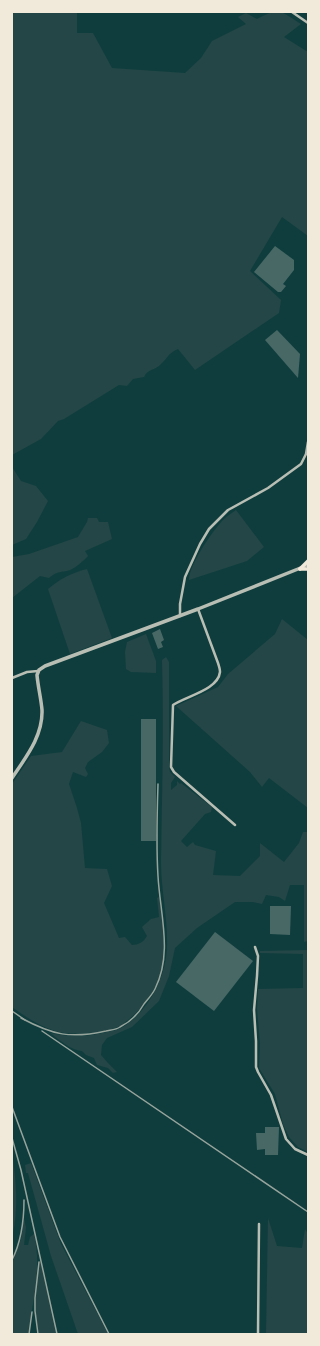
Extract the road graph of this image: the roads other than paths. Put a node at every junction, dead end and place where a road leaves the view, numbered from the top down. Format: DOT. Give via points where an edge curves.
graph roads {
  1 [pos="292,12"];
  2 [pos="308,23"];
  3 [pos="308,442"];
  4 [pos="308,561"];
  5 [pos="308,565"];
  6 [pos="300,569"];
  7 [pos="308,569"];
  8 [pos="198,609"];
  9 [pos="180,616"];
  10 [pos="38,671"];
  11 [pos="12,678"];
  12 [pos="12,778"];
  13 [pos="235,825"];
  14 [pos="255,947"];
  15 [pos="308,1155"];
  16 [pos="259,1224"];
  17 [pos="258,1334"];
  1 -- 2 [label="street"];
  3 -- 9 [label="street" via="301,464 268,488 228,510 209,529 185,576"];
  4 -- 6 [label="main road"];
  5 -- 6 [label="street"];
  6 -- 7 [label="main road"];
  6 -- 8 [label="street"];
  8 -- 9 [label="street"];
  8 -- 13 [label="street" via="220,672 212,686 173,705 171,767"];
  9 -- 10 [label="street" via="45,666"];
  10 -- 11 [label="street"];
  10 -- 12 [label="street" via="42,711 39,732"];
  14 -- 15 [label="street" via="258,956 254,1010 256,1067 272,1095 286,1139 295,1149"];
  16 -- 17 [label="street"];
}
